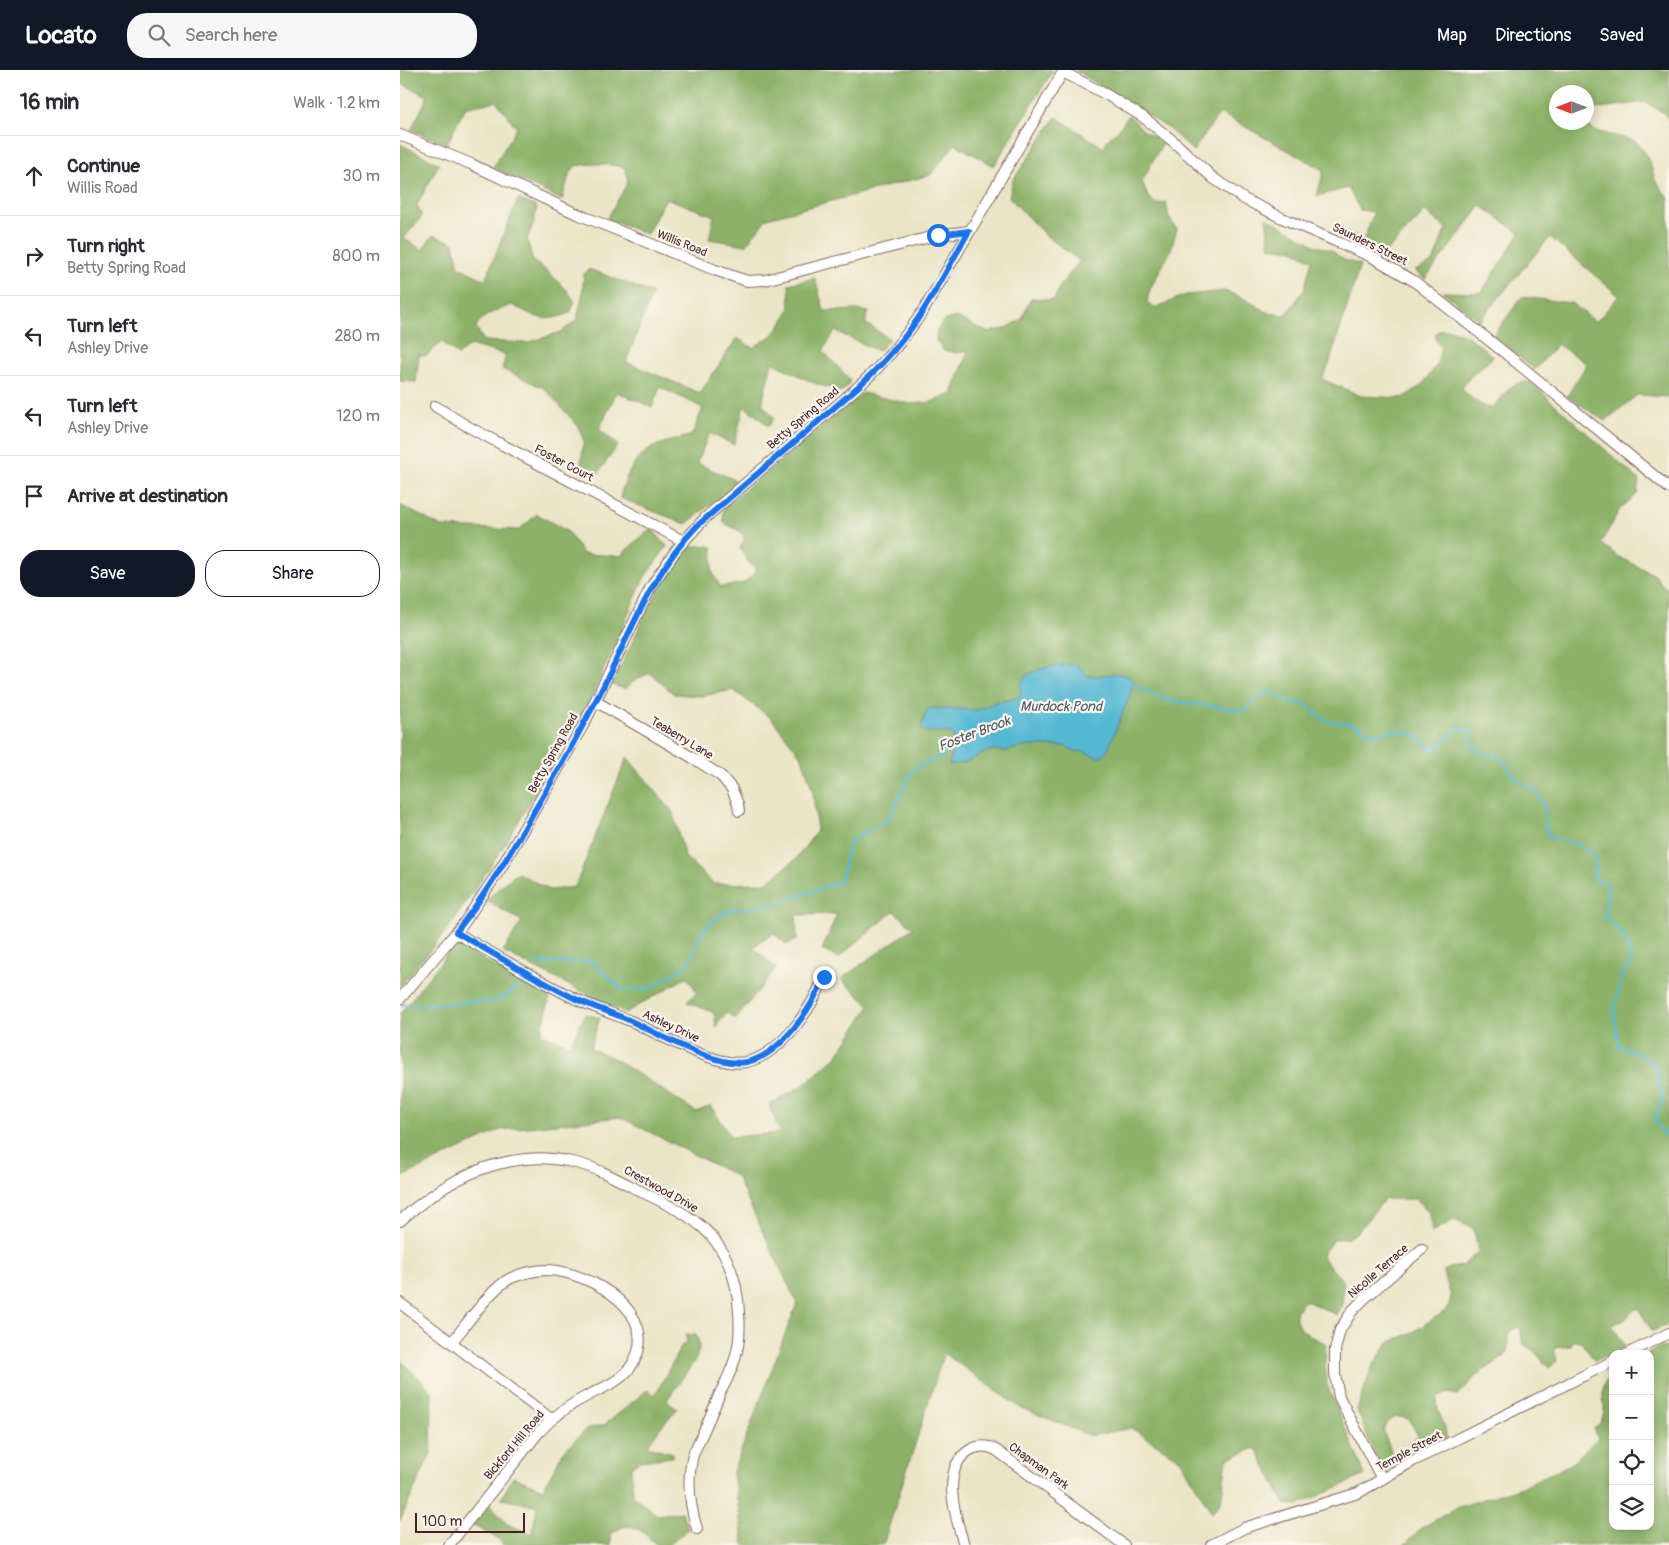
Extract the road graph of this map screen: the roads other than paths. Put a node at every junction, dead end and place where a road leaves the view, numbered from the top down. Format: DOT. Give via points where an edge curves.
graph roads {
  1 [pos="1064,71"];
  2 [pos="400,135"];
  3 [pos="969,231"];
  4 [pos="435,406"];
  5 [pos="1669,488"];
  6 [pos="683,540"];
  7 [pos="595,702"];
  8 [pos="739,811"];
  9 [pos="456,932"];
  10 [pos="824,977"];
  11 [pos="400,999"];
  12 [pos="400,1221"];
  13 [pos="1422,1249"];
  14 [pos="400,1303"];
  15 [pos="1669,1333"];
  16 [pos="452,1342"];
  17 [pos="1634,1350"];
  18 [pos="1609,1363"];
  19 [pos="551,1419"];
  20 [pos="1382,1479"];
  21 [pos="698,1528"];
  22 [pos="449,1545"];
  23 [pos="964,1545"];
  24 [pos="1124,1545"];
  25 [pos="1211,1545"];
  1 -- 3 [label="street, Betty Spring Road"];
  1 -- 5 [label="street, Saunders Street" via="1143,118 1213,178 1238,195 1372,257 1414,281"];
  2 -- 3 [label="street, Willis Road" via="575,213 747,281 765,280 938,235"];
  3 -- 6 [label="street, Betty Spring Road" via="916,321 882,363"];
  4 -- 6 [label="street, Foster Court"];
  6 -- 7 [label="street, Betty Spring Road" via="652,585"];
  7 -- 8 [label="street, Teaberry Lane" via="721,776 732,789"];
  7 -- 9 [label="street, Betty Spring Road" via="513,848"];
  9 -- 10 [label="street, Ashley Drive" via="578,1000 706,1056 736,1063 754,1060 778,1044 806,1012"];
  9 -- 11 [label="street, Betty Spring Road"];
  12 -- 21 [label="street, Crestwood Drive" via="450,1183 473,1172 506,1162 543,1158 573,1162 601,1171 683,1213 701,1226 716,1242 728,1263 739,1306 739,1335 731,1371 694,1452 689,1472 691,1507"];
  13 -- 20 [label="street, Nicolle Terrace" via="1352,1311 1340,1330 1334,1358 1339,1397"];
  14 -- 16 [label="street"];
  15 -- 17 [label="street"];
  16 -- 19 [label="street"];
  16 -- 19 [label="street, Bickford Hill Road" via="501,1285 526,1273 548,1270 570,1274 618,1299 631,1312 638,1327 635,1361 617,1381"];
  18 -- 20 [label="street, Temple Street"];
  19 -- 22 [label="street, Bickford Hill Road"];
  20 -- 25 [label="street, Temple Street" via="1347,1497 1244,1528"];
  23 -- 24 [label="street, Chapman Park" via="952,1494 953,1472 964,1454 984,1446 996,1450"];
}
